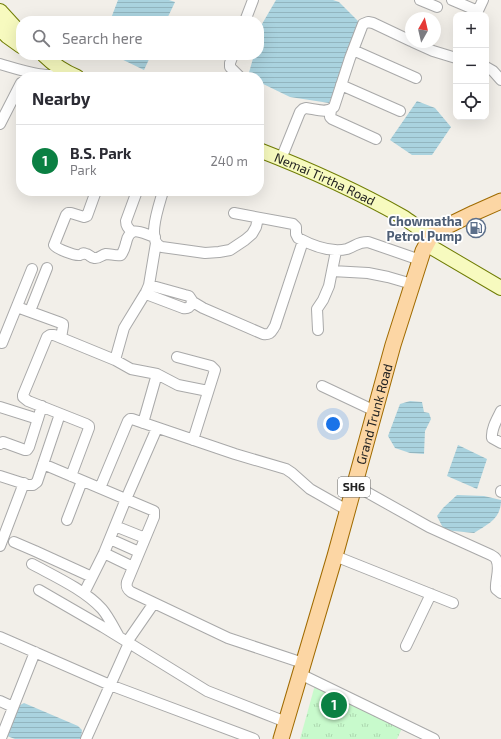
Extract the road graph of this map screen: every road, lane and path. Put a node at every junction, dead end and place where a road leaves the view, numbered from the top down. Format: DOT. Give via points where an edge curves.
graph roads {
  1 [pos="253,0"];
  2 [pos="420,0"];
  3 [pos="452,0"];
  4 [pos="483,0"];
  5 [pos="437,7"];
  6 [pos="0,11"];
  7 [pos="475,12"];
  8 [pos="477,12"];
  9 [pos="247,16"];
  10 [pos="0,28"];
  11 [pos="16,29"];
  12 [pos="405,39"];
  13 [pos="16,42"];
  14 [pos="426,48"];
  15 [pos="353,50"];
  16 [pos="453,57"];
  17 [pos="50,60"];
  18 [pos="231,60"];
  19 [pos="0,64"];
  20 [pos="489,69"];
  21 [pos="20,72"];
  22 [pos="68,72"];
  23 [pos="235,72"];
  24 [pos="416,78"];
  25 [pos="501,80"];
  26 [pos="341,85"];
  27 [pos="16,93"];
  28 [pos="330,110"];
  29 [pos="400,111"];
  30 [pos="0,124"];
  31 [pos="376,139"];
  32 [pos="264,152"];
  33 [pos="281,159"];
  34 [pos="94,196"];
  35 [pos="135,196"];
  36 [pos="162,196"];
  37 [pos="501,201"];
  38 [pos="234,213"];
  39 [pos="258,218"];
  40 [pos="132,232"];
  41 [pos="155,240"];
  42 [pos="428,240"];
  43 [pos="303,241"];
  44 [pos="336,251"];
  45 [pos="420,260"];
  46 [pos="47,268"];
  47 [pos="32,269"];
  48 [pos="332,271"];
  49 [pos="412,284"];
  50 [pos="501,288"];
  51 [pos="147,289"];
  52 [pos="185,295"];
  53 [pos="194,302"];
  54 [pos="17,307"];
  55 [pos="179,307"];
  56 [pos="30,311"];
  57 [pos="318,330"];
  58 [pos="61,338"];
  59 [pos="2,343"];
  60 [pos="178,357"];
  61 [pos="115,360"];
  62 [pos="157,374"];
  63 [pos="322,386"];
  64 [pos="208,391"];
  65 [pos="42,406"];
  66 [pos="0,407"];
  67 [pos="375,411"];
  68 [pos="501,411"];
  69 [pos="60,414"];
  70 [pos="38,419"];
  71 [pos="144,423"];
  72 [pos="157,428"];
  73 [pos="194,440"];
  74 [pos="501,443"];
  75 [pos="0,444"];
  76 [pos="43,464"];
  77 [pos="0,476"];
  78 [pos="71,476"];
  79 [pos="82,481"];
  80 [pos="24,483"];
  81 [pos="354,485"];
  82 [pos="100,488"];
  83 [pos="126,499"];
  84 [pos="347,510"];
  85 [pos="67,520"];
  86 [pos="115,526"];
  87 [pos="145,538"];
  88 [pos="110,539"];
  89 [pos="14,542"];
  90 [pos="0,546"];
  91 [pos="139,552"];
  92 [pos="104,553"];
  93 [pos="335,556"];
  94 [pos="32,564"];
  95 [pos="133,567"];
  96 [pos="92,577"];
  97 [pos="39,590"];
  98 [pos="84,593"];
  99 [pos="501,593"];
  100 [pos="431,594"];
  101 [pos="154,602"];
  102 [pos="454,603"];
  103 [pos="0,636"];
  104 [pos="125,640"];
  105 [pos="406,646"];
  106 [pos="34,652"];
  107 [pos="302,668"];
  108 [pos="110,685"];
  109 [pos="0,701"];
  110 [pos="13,707"];
  111 [pos="286,722"];
  112 [pos="239,736"];
  113 [pos="421,736"];
  114 [pos="2,738"];
  115 [pos="86,739"];
  116 [pos="254,739"];
  117 [pos="281,739"];
  118 [pos="434,739"];
  1 -- 9 [label="street"];
  2 -- 5 [label="street"];
  3 -- 7 [label="street"];
  4 -- 8 [label="street"];
  6 -- 11 [label="street"];
  10 -- 13 [label="street"];
  12 -- 15 [label="street" via="366,22"];
  14 -- 16 [label="street"];
  15 -- 24 [label="street"];
  15 -- 26 [label="street"];
  17 -- 22 [label="street"];
  18 -- 23 [label="street" via="230,67"];
  19 -- 21 [label="street"];
  20 -- 25 [label="street"];
  26 -- 28 [label="street" via="334,107"];
  26 -- 29 [label="street"];
  27 -- 30 [label="street"];
  28 -- 31 [label="street" via="332,119"];
  28 -- 33 [label="street" via="301,110"];
  32 -- 33 [label="street, Nemai Tirtha Road"];
  33 -- 42 [label="street, Nemai Tirtha Road" via="349,189 404,218"];
  34 -- 40 [label="street" via="87,216 71,213 66,215 54,245 56,248 76,255 85,253 95,258 106,254 117,256 124,252 129,234"];
  35 -- 40 [label="street" via="126,221 128,229"];
  36 -- 41 [label="street" via="154,226"];
  37 -- 42 [label="main road" via="441,229"];
  38 -- 39 [label="street"];
  39 -- 41 [label="street" via="252,234 230,250 205,253 162,247"];
  39 -- 43 [label="street" via="293,224 298,238"];
  40 -- 41 [label="street" via="136,231"];
  41 -- 51 [label="street"];
  42 -- 45 [label="main road, Grand Trunk Road / SH6"];
  42 -- 50 [label="street, Nemai Tirtha Road"];
  43 -- 44 [label="street"];
  43 -- 53 [label="street" via="272,332 263,334"];
  44 -- 45 [label="street" via="350,248 357,243 368,242"];
  44 -- 48 [label="street"];
  45 -- 49 [label="main road, Grand Trunk Road / SH6"];
  46 -- 56 [label="street"];
  47 -- 54 [label="street"];
  48 -- 49 [label="street" via="368,273"];
  48 -- 57 [label="street" via="327,292 317,308"];
  49 -- 67 [label="main road, Grand Trunk Road / SH6"];
  51 -- 52 [label="street"];
  51 -- 55 [label="street"];
  51 -- 61 [label="street" via="126,322"];
  52 -- 53 [label="street"];
  52 -- 55 [label="street"];
  53 -- 55 [label="street" via="186,309"];
  54 -- 56 [label="street"];
  54 -- 59 [label="street"];
  56 -- 58 [label="street" via="63,324"];
  58 -- 61 [label="street"];
  58 -- 65 [label="street" via="54,334 47,337 23,395 25,399"];
  60 -- 64 [label="street" via="213,368 214,373"];
  61 -- 62 [label="street" via="135,370"];
  62 -- 64 [label="street" via="178,385"];
  62 -- 71 [label="street"];
  63 -- 67 [label="street"];
  64 -- 73 [label="street"];
  65 -- 69 [label="street"];
  65 -- 70 [label="street"];
  66 -- 70 [label="street"];
  67 -- 81 [label="main road, Grand Trunk Road / SH6"];
  68 -- 74 [label="street" via="492,431 492,438"];
  69 -- 76 [label="street"];
  69 -- 78 [label="street" via="89,426"];
  70 -- 75 [label="street" via="27,450 2,442"];
  71 -- 72 [label="street"];
  71 -- 82 [label="street" via="132,419 128,421"];
  72 -- 73 [label="street"];
  72 -- 83 [label="street"];
  73 -- 84 [label="street" via="286,469 310,489"];
  76 -- 78 [label="street"];
  76 -- 80 [label="street" via="37,482 33,485"];
  77 -- 80 [label="street"];
  78 -- 79 [label="street"];
  79 -- 82 [label="street"];
  79 -- 85 [label="street"];
  80 -- 90 [label="street"];
  81 -- 84 [label="main road, Grand Trunk Road / SH6"];
  81 -- 99 [label="street" via="429,527 491,555 498,565 496,590"];
  82 -- 83 [label="street"];
  83 -- 86 [label="street"];
  83 -- 87 [label="street" via="154,511"];
  84 -- 93 [label="main road, Grand Trunk Road / SH6"];
  86 -- 87 [label="street"];
  86 -- 88 [label="street"];
  87 -- 91 [label="street"];
  88 -- 91 [label="street"];
  88 -- 92 [label="street"];
  89 -- 96 [label="street"];
  91 -- 95 [label="street"];
  92 -- 95 [label="street"];
  92 -- 96 [label="street"];
  93 -- 100 [label="street"];
  93 -- 107 [label="main road, Grand Trunk Road / SH6"];
  94 -- 98 [label="street"];
  95 -- 101 [label="street" via="127,589"];
  96 -- 98 [label="street"];
  97 -- 104 [label="street"];
  98 -- 104 [label="street" via="103,610"];
  100 -- 102 [label="street"];
  100 -- 105 [label="street"];
  101 -- 104 [label="street"];
  101 -- 107 [label="street" via="228,638"];
  103 -- 106 [label="street"];
  104 -- 108 [label="street"];
  104 -- 111 [label="street" via="207,691"];
  106 -- 108 [label="street"];
  106 -- 110 [label="street"];
  107 -- 111 [label="main road, Grand Trunk Road / SH6"];
  107 -- 113 [label="street"];
  108 -- 112 [label="street"];
  108 -- 115 [label="street"];
  109 -- 110 [label="street"];
  110 -- 114 [label="street"];
  111 -- 117 [label="main road, Grand Trunk Road / SH6"];
  112 -- 116 [label="street"];
  113 -- 118 [label="street"];
}
